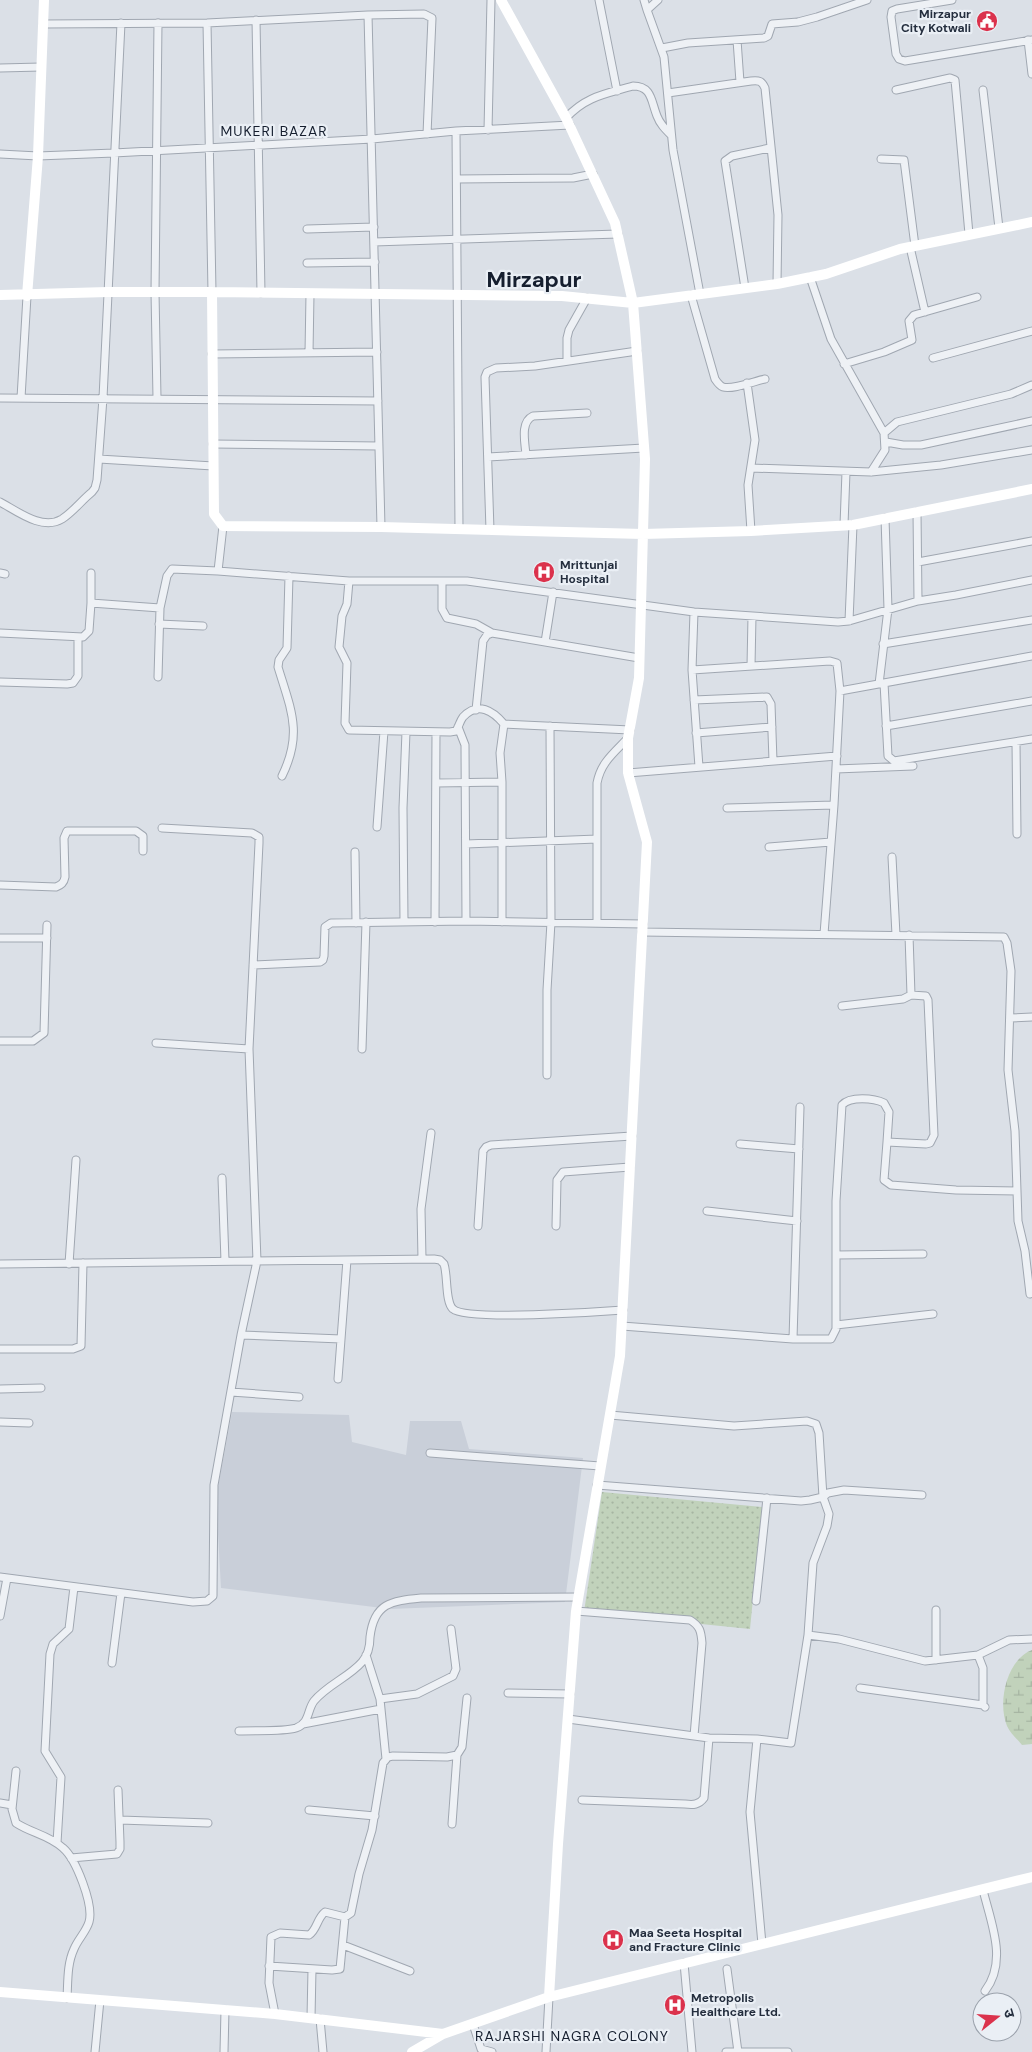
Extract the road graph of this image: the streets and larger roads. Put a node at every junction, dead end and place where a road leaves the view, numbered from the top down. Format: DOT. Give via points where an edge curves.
graph roads {
  1 [pos="44,0"];
  2 [pos="491,0"];
  3 [pos="501,0"];
  4 [pos="600,0"];
  5 [pos="644,0"];
  6 [pos="658,0"];
  7 [pos="867,0"];
  8 [pos="952,0"];
  9 [pos="647,10"];
  10 [pos="368,16"];
  11 [pos="256,20"];
  12 [pos="121,23"];
  13 [pos="158,23"];
  14 [pos="207,23"];
  15 [pos="43,24"];
  16 [pos="738,40"];
  17 [pos="1030,40"];
  18 [pos="662,48"];
  19 [pos="41,67"];
  20 [pos="0,68"];
  21 [pos="1032,74"];
  22 [pos="740,82"];
  23 [pos="896,90"];
  24 [pos="983,90"];
  25 [pos="617,91"];
  26 [pos="668,92"];
  27 [pos="568,122"];
  28 [pos="488,130"];
  29 [pos="456,131"];
  30 [pos="427,134"];
  31 [pos="671,135"];
  32 [pos="372,139"];
  33 [pos="258,145"];
  34 [pos="208,148"];
  35 [pos="770,148"];
  36 [pos="157,151"];
  37 [pos="0,154"];
  38 [pos="114,154"];
  39 [pos="38,156"];
  40 [pos="881,159"];
  41 [pos="593,174"];
  42 [pos="457,179"];
  43 [pos="1032,222"];
  44 [pos="374,227"];
  45 [pos="999,228"];
  46 [pos="307,229"];
  47 [pos="618,234"];
  48 [pos="969,234"];
  49 [pos="457,240"];
  50 [pos="374,242"];
  51 [pos="912,246"];
  52 [pos="375,262"];
  53 [pos="307,263"];
  54 [pos="810,277"];
  55 [pos="777,284"];
  56 [pos="745,288"];
  57 [pos="108,292"];
  58 [pos="155,292"];
  59 [pos="212,292"];
  60 [pos="261,293"];
  61 [pos="310,294"];
  62 [pos="696,294"];
  63 [pos="376,295"];
  64 [pos="458,295"];
  65 [pos="0,296"];
  66 [pos="27,296"];
  67 [pos="977,297"];
  68 [pos="587,298"];
  69 [pos="0,303"];
  70 [pos="633,303"];
  71 [pos="925,312"];
  72 [pos="1032,331"];
  73 [pos="637,351"];
  74 [pos="377,352"];
  75 [pos="309,353"];
  76 [pos="212,354"];
  77 [pos="932,358"];
  78 [pos="567,361"];
  79 [pos="844,364"];
  80 [pos="765,379"];
  81 [pos="747,383"];
  82 [pos="1032,385"];
  83 [pos="0,398"];
  84 [pos="21,398"];
  85 [pos="103,398"];
  86 [pos="157,398"];
  87 [pos="213,399"];
  88 [pos="378,401"];
  89 [pos="587,413"];
  90 [pos="1032,422"];
  91 [pos="884,433"];
  92 [pos="886,442"];
  93 [pos="213,444"];
  94 [pos="379,446"];
  95 [pos="644,448"];
  96 [pos="1032,450"];
  97 [pos="526,454"];
  98 [pos="488,457"];
  99 [pos="99,459"];
  100 [pos="213,466"];
  101 [pos="751,468"];
  102 [pos="846,472"];
  103 [pos="871,472"];
  104 [pos="1032,490"];
  105 [pos="0,502"];
  106 [pos="917,512"];
  107 [pos="885,518"];
  108 [pos="849,525"];
  109 [pos="223,526"];
  110 [pos="381,526"];
  111 [pos="459,529"];
  112 [pos="490,530"];
  113 [pos="750,532"];
  114 [pos="643,534"];
  115 [pos="1032,541"];
  116 [pos="918,562"];
  117 [pos="218,570"];
  118 [pos="91,573"];
  119 [pos="290,576"];
  120 [pos="1032,580"];
  121 [pos="349,581"];
  122 [pos="442,581"];
  123 [pos="553,592"];
  124 [pos="918,600"];
  125 [pos="91,603"];
  126 [pos="641,604"];
  127 [pos="160,608"];
  128 [pos="888,610"];
  129 [pos="694,612"];
  130 [pos="752,616"];
  131 [pos="1032,620"];
  132 [pos="850,621"];
  133 [pos="160,624"];
  134 [pos="203,626"];
  135 [pos="0,633"];
  136 [pos="492,633"];
  137 [pos="78,638"];
  138 [pos="545,642"];
  139 [pos="884,644"];
  140 [pos="1032,656"];
  141 [pos="639,658"];
  142 [pos="750,666"];
  143 [pos="692,670"];
  144 [pos="158,677"];
  145 [pos="0,682"];
  146 [pos="881,683"];
  147 [pos="840,691"];
  148 [pos="694,700"];
  149 [pos="1032,701"];
  150 [pos="476,710"];
  151 [pos="504,724"];
  152 [pos="550,726"];
  153 [pos="886,726"];
  154 [pos="772,727"];
  155 [pos="458,728"];
  156 [pos="384,732"];
  157 [pos="406,732"];
  158 [pos="436,732"];
  159 [pos="696,733"];
  160 [pos="629,734"];
  161 [pos="1032,739"];
  162 [pos="1016,742"];
  163 [pos="836,756"];
  164 [pos="773,761"];
  165 [pos="890,763"];
  166 [pos="913,766"];
  167 [pos="699,767"];
  168 [pos="836,769"];
  169 [pos="628,773"];
  170 [pos="282,776"];
  171 [pos="502,782"];
  172 [pos="436,783"];
  173 [pos="465,783"];
  174 [pos="834,805"];
  175 [pos="727,808"];
  176 [pos="377,827"];
  177 [pos="162,828"];
  178 [pos="1017,834"];
  179 [pos="597,839"];
  180 [pos="550,841"];
  181 [pos="831,842"];
  182 [pos="502,843"];
  183 [pos="466,844"];
  184 [pos="769,847"];
  185 [pos="143,851"];
  186 [pos="356,852"];
  187 [pos="892,857"];
  188 [pos="0,885"];
  189 [pos="466,921"];
  190 [pos="366,922"];
  191 [pos="404,922"];
  192 [pos="435,922"];
  193 [pos="502,922"];
  194 [pos="551,922"];
  195 [pos="356,923"];
  196 [pos="597,923"];
  197 [pos="47,925"];
  198 [pos="643,928"];
  199 [pos="824,934"];
  200 [pos="896,935"];
  201 [pos="909,935"];
  202 [pos="0,938"];
  203 [pos="47,938"];
  204 [pos="253,965"];
  205 [pos="910,995"];
  206 [pos="842,1006"];
  207 [pos="1032,1017"];
  208 [pos="1010,1018"];
  209 [pos="0,1041"];
  210 [pos="156,1043"];
  211 [pos="249,1049"];
  212 [pos="362,1049"];
  213 [pos="546,1075"];
  214 [pos="800,1107"];
  215 [pos="431,1132"];
  216 [pos="632,1136"];
  217 [pos="887,1142"];
  218 [pos="740,1144"];
  219 [pos="799,1149"];
  220 [pos="76,1160"];
  221 [pos="630,1167"];
  222 [pos="222,1178"];
  223 [pos="1017,1191"];
  224 [pos="707,1211"];
  225 [pos="797,1221"];
  226 [pos="478,1226"];
  227 [pos="556,1226"];
  228 [pos="923,1254"];
  229 [pos="836,1255"];
  230 [pos="422,1259"];
  231 [pos="347,1260"];
  232 [pos="257,1261"];
  233 [pos="225,1262"];
  234 [pos="84,1263"];
  235 [pos="0,1264"];
  236 [pos="69,1264"];
  237 [pos="1030,1294"];
  238 [pos="623,1310"];
  239 [pos="933,1314"];
  240 [pos="836,1325"];
  241 [pos="622,1326"];
  242 [pos="241,1335"];
  243 [pos="341,1339"];
  244 [pos="794,1340"];
  245 [pos="0,1349"];
  246 [pos="338,1379"];
  247 [pos="41,1388"];
  248 [pos="0,1389"];
  249 [pos="231,1392"];
  250 [pos="299,1397"];
  251 [pos="610,1415"];
  252 [pos="0,1422"];
  253 [pos="30,1423"];
  254 [pos="430,1453"];
  255 [pos="600,1466"];
  256 [pos="597,1485"];
  257 [pos="922,1495"];
  258 [pos="823,1496"];
  259 [pos="767,1498"];
  260 [pos="3,1578"];
  261 [pos="74,1587"];
  262 [pos="121,1593"];
  263 [pos="578,1597"];
  264 [pos="756,1601"];
  265 [pos="936,1610"];
  266 [pos="576,1611"];
  267 [pos="0,1616"];
  268 [pos="451,1629"];
  269 [pos="808,1635"];
  270 [pos="1032,1639"];
  271 [pos="366,1655"];
  272 [pos="978,1655"];
  273 [pos="936,1660"];
  274 [pos="112,1663"];
  275 [pos="860,1688"];
  276 [pos="508,1693"];
  277 [pos="570,1694"];
  278 [pos="467,1698"];
  279 [pos="380,1699"];
  280 [pos="381,1709"];
  281 [pos="568,1719"];
  282 [pos="303,1724"];
  283 [pos="239,1731"];
  284 [pos="694,1736"];
  285 [pos="709,1738"];
  286 [pos="757,1739"];
  287 [pos="457,1755"];
  288 [pos="386,1759"];
  289 [pos="16,1771"];
  290 [pos="118,1790"];
  291 [pos="582,1800"];
  292 [pos="0,1803"];
  293 [pos="12,1805"];
  294 [pos="309,1810"];
  295 [pos="375,1816"];
  296 [pos="120,1820"];
  297 [pos="208,1822"];
  298 [pos="452,1824"];
  299 [pos="57,1843"];
  300 [pos="71,1858"];
  301 [pos="1032,1877"];
  302 [pos="983,1890"];
  303 [pos="346,1917"];
  304 [pos="762,1944"];
  305 [pos="343,1945"];
  306 [pos="684,1963"];
  307 [pos="269,1966"];
  308 [pos="312,1969"];
  309 [pos="727,1970"];
  310 [pos="410,1971"];
  311 [pos="985,1991"];
  312 [pos="0,1992"];
  313 [pos="549,1997"];
  314 [pos="67,1998"];
  315 [pos="100,2000"];
  316 [pos="225,2010"];
  317 [pos="275,2014"];
  318 [pos="316,2018"];
  319 [pos="473,2024"];
  320 [pos="443,2034"];
  321 [pos="95,2052"];
  322 [pos="224,2052"];
  323 [pos="323,2052"];
  324 [pos="412,2052"];
  325 [pos="492,2052"];
  326 [pos="546,2052"];
  327 [pos="692,2052"];
  328 [pos="726,2052"];
  329 [pos="738,2052"];
  330 [pos="759,2052"];
  331 [pos="788,2052"];
  1 -- 15 [label="street"];
  2 -- 28 [label="street"];
  3 -- 27 [label="street"];
  4 -- 25 [label="street"];
  5 -- 9 [label="street"];
  6 -- 9 [label="street"];
  7 -- 16 [label="street" via="818,17 772,24 764,38"];
  8 -- 17 [label="street" via="892,12 899,59"];
  9 -- 18 [label="street"];
  10 -- 11 [label="street"];
  10 -- 30 [label="street" via="424,14 432,18"];
  10 -- 32 [label="street"];
  11 -- 14 [label="street"];
  11 -- 33 [label="street"];
  12 -- 13 [label="street"];
  12 -- 15 [label="street"];
  12 -- 38 [label="street"];
  13 -- 14 [label="street"];
  13 -- 36 [label="street"];
  14 -- 34 [label="street"];
  15 -- 19 [label="street"];
  16 -- 18 [label="street"];
  16 -- 22 [label="street"];
  17 -- 21 [label="street"];
  18 -- 26 [label="street"];
  19 -- 20 [label="street"];
  19 -- 39 [label="street"];
  22 -- 26 [label="street"];
  22 -- 35 [label="street" via="758,80 765,88"];
  23 -- 48 [label="street" via="950,78 955,80"];
  24 -- 45 [label="street"];
  25 -- 27 [label="street" via="582,103"];
  25 -- 31 [label="street" via="633,86 646,88 660,122"];
  26 -- 31 [label="street"];
  27 -- 28 [label="street"];
  27 -- 41 [label="street"];
  28 -- 29 [label="street"];
  29 -- 30 [label="street"];
  29 -- 42 [label="street"];
  30 -- 32 [label="street"];
  31 -- 62 [label="street"];
  32 -- 33 [label="street"];
  32 -- 44 [label="street"];
  33 -- 34 [label="street"];
  33 -- 60 [label="street"];
  34 -- 36 [label="street"];
  34 -- 59 [label="street"];
  35 -- 55 [label="street" via="778,215"];
  35 -- 56 [label="street" via="732,156 725,161"];
  36 -- 38 [label="street"];
  36 -- 58 [label="street"];
  37 -- 39 [label="street"];
  38 -- 39 [label="street"];
  38 -- 57 [label="street"];
  39 -- 66 [label="street"];
  40 -- 51 [label="street" via="904,160"];
  41 -- 42 [label="street" via="573,178"];
  41 -- 47 [label="street"];
  42 -- 49 [label="street"];
  43 -- 45 [label="street"];
  44 -- 46 [label="street"];
  44 -- 50 [label="street"];
  45 -- 48 [label="street"];
  47 -- 49 [label="street"];
  47 -- 70 [label="street"];
  48 -- 51 [label="street"];
  49 -- 50 [label="street"];
  49 -- 64 [label="street"];
  50 -- 52 [label="street"];
  51 -- 54 [label="street"];
  51 -- 71 [label="street"];
  52 -- 53 [label="street"];
  52 -- 63 [label="street"];
  54 -- 55 [label="street"];
  54 -- 79 [label="street" via="831,339"];
  55 -- 56 [label="street"];
  56 -- 62 [label="street"];
  57 -- 58 [label="street"];
  57 -- 66 [label="street"];
  57 -- 85 [label="street"];
  58 -- 59 [label="street"];
  58 -- 86 [label="street"];
  59 -- 60 [label="street"];
  59 -- 76 [label="street"];
  60 -- 61 [label="street"];
  61 -- 63 [label="street"];
  61 -- 75 [label="street"];
  62 -- 70 [label="street"];
  62 -- 81 [label="street" via="714,379 723,387"];
  63 -- 64 [label="street"];
  63 -- 74 [label="street"];
  64 -- 68 [label="street"];
  64 -- 111 [label="street"];
  65 -- 66 [label="street"];
  65 -- 69 [label="street"];
  66 -- 84 [label="street"];
  67 -- 71 [label="street"];
  68 -- 70 [label="street"];
  68 -- 78 [label="street" via="569,330"];
  70 -- 73 [label="street"];
  71 -- 79 [label="street" via="911,317 910,341"];
  72 -- 77 [label="street"];
  73 -- 78 [label="street"];
  73 -- 95 [label="street"];
  74 -- 75 [label="street"];
  74 -- 88 [label="street"];
  75 -- 76 [label="street"];
  76 -- 87 [label="street"];
  78 -- 98 [label="street" via="496,368 487,372"];
  79 -- 91 [label="street"];
  80 -- 81 [label="street"];
  81 -- 101 [label="street" via="755,440"];
  82 -- 91 [label="street" via="1011,394 897,422"];
  83 -- 84 [label="street"];
  84 -- 85 [label="street"];
  85 -- 86 [label="street"];
  85 -- 99 [label="street"];
  86 -- 87 [label="street"];
  87 -- 88 [label="street"];
  87 -- 93 [label="street"];
  88 -- 94 [label="street"];
  89 -- 97 [label="street" via="528,419 525,424"];
  90 -- 92 [label="street" via="921,445"];
  91 -- 92 [label="street"];
  92 -- 103 [label="street" via="885,450"];
  93 -- 94 [label="street"];
  93 -- 100 [label="street"];
  94 -- 110 [label="street"];
  95 -- 97 [label="street"];
  95 -- 114 [label="street"];
  96 -- 103 [label="street" via="941,465"];
  97 -- 98 [label="street"];
  98 -- 112 [label="street"];
  99 -- 100 [label="street"];
  99 -- 105 [label="street" via="95,488 62,519 52,522 34,520"];
  100 -- 109 [label="street" via="214,514"];
  101 -- 102 [label="street"];
  101 -- 113 [label="street" via="748,485"];
  102 -- 103 [label="street"];
  102 -- 108 [label="street"];
  104 -- 106 [label="street"];
  106 -- 107 [label="street"];
  106 -- 116 [label="street"];
  107 -- 108 [label="street"];
  107 -- 128 [label="street"];
  108 -- 113 [label="street"];
  108 -- 132 [label="street"];
  109 -- 110 [label="street"];
  109 -- 117 [label="street"];
  110 -- 111 [label="street"];
  111 -- 112 [label="street"];
  112 -- 114 [label="street"];
  113 -- 114 [label="street"];
  114 -- 126 [label="street"];
  115 -- 116 [label="street"];
  116 -- 124 [label="street"];
  117 -- 119 [label="street"];
  117 -- 127 [label="street" via="172,569 167,576"];
  118 -- 125 [label="street"];
  119 -- 121 [label="street"];
  119 -- 170 [label="street" via="287,648 278,667 294,718 294,732 291,758"];
  120 -- 124 [label="street"];
  121 -- 122 [label="street"];
  121 -- 156 [label="street" via="339,647 347,663 344,723 349,730"];
  122 -- 123 [label="street"];
  122 -- 136 [label="street" via="442,609 447,618 476,624"];
  123 -- 126 [label="street"];
  123 -- 138 [label="street"];
  124 -- 128 [label="street"];
  125 -- 127 [label="street"];
  125 -- 137 [label="street" via="89,631 83,638"];
  126 -- 129 [label="street"];
  126 -- 141 [label="street"];
  127 -- 133 [label="street"];
  128 -- 132 [label="street"];
  128 -- 139 [label="street"];
  129 -- 130 [label="street"];
  129 -- 143 [label="street"];
  130 -- 132 [label="street"];
  130 -- 142 [label="street"];
  131 -- 139 [label="street"];
  133 -- 134 [label="street"];
  133 -- 144 [label="street"];
  135 -- 137 [label="street"];
  136 -- 138 [label="street"];
  136 -- 150 [label="street" via="483,641"];
  137 -- 145 [label="street" via="78,676 73,683"];
  138 -- 141 [label="street"];
  139 -- 146 [label="street"];
  140 -- 146 [label="street"];
  141 -- 160 [label="street" via="639,678"];
  142 -- 143 [label="street"];
  142 -- 147 [label="street" via="834,662"];
  143 -- 148 [label="street"];
  146 -- 147 [label="street"];
  146 -- 153 [label="street"];
  147 -- 163 [label="street"];
  148 -- 154 [label="street" via="767,697 771,704"];
  148 -- 159 [label="street"];
  149 -- 153 [label="street"];
  150 -- 151 [label="street" via="490,710"];
  150 -- 155 [label="street" via="462,718"];
  151 -- 152 [label="street"];
  151 -- 171 [label="street" via="500,753"];
  152 -- 160 [label="street"];
  152 -- 180 [label="street"];
  153 -- 165 [label="street"];
  154 -- 159 [label="street"];
  154 -- 164 [label="street"];
  155 -- 158 [label="street" via="456,731"];
  155 -- 173 [label="street" via="465,745"];
  156 -- 157 [label="street"];
  156 -- 176 [label="street"];
  157 -- 158 [label="street"];
  157 -- 191 [label="street"];
  158 -- 172 [label="street"];
  159 -- 167 [label="street"];
  160 -- 169 [label="street"];
  160 -- 179 [label="street" via="599,772"];
  161 -- 162 [label="street"];
  162 -- 165 [label="street"];
  162 -- 178 [label="street"];
  163 -- 164 [label="street"];
  163 -- 168 [label="street"];
  164 -- 167 [label="street"];
  165 -- 166 [label="street"];
  165 -- 168 [label="street"];
  167 -- 169 [label="street"];
  168 -- 174 [label="street"];
  169 -- 198 [label="street" via="647,842"];
  171 -- 173 [label="street"];
  171 -- 182 [label="street"];
  172 -- 173 [label="street"];
  172 -- 192 [label="street"];
  173 -- 183 [label="street"];
  174 -- 175 [label="street"];
  174 -- 181 [label="street"];
  177 -- 204 [label="street" via="252,833 259,837"];
  179 -- 180 [label="street"];
  179 -- 196 [label="street"];
  180 -- 182 [label="street"];
  180 -- 194 [label="street"];
  181 -- 184 [label="street"];
  181 -- 199 [label="street"];
  182 -- 183 [label="street"];
  182 -- 193 [label="street"];
  183 -- 189 [label="street"];
  185 -- 188 [label="street" via="143,836 136,831 67,831 64,838 65,881 56,888"];
  186 -- 195 [label="street"];
  187 -- 200 [label="street"];
  189 -- 192 [label="street"];
  189 -- 193 [label="street"];
  190 -- 191 [label="street"];
  190 -- 195 [label="street"];
  190 -- 212 [label="street"];
  191 -- 192 [label="street"];
  193 -- 194 [label="street"];
  194 -- 196 [label="street"];
  194 -- 213 [label="street"];
  195 -- 204 [label="street" via="327,924 324,956 320,962"];
  196 -- 198 [label="street"];
  197 -- 203 [label="street"];
  198 -- 199 [label="street"];
  198 -- 216 [label="street"];
  199 -- 200 [label="street"];
  200 -- 201 [label="street"];
  201 -- 205 [label="street"];
  201 -- 208 [label="street" via="1004,937 1011,971"];
  202 -- 203 [label="street"];
  203 -- 209 [label="street" via="44,1033 33,1041"];
  204 -- 211 [label="street"];
  205 -- 206 [label="street" via="903,999"];
  205 -- 217 [label="street" via="922,994 928,1000 934,1135 933,1140 926,1144"];
  207 -- 208 [label="street"];
  208 -- 223 [label="street" via="1008,1070"];
  210 -- 211 [label="street"];
  211 -- 232 [label="street"];
  214 -- 219 [label="street"];
  215 -- 230 [label="street" via="421,1209"];
  216 -- 221 [label="street"];
  216 -- 226 [label="street" via="486,1147 483,1151"];
  217 -- 223 [label="street" via="884,1180 890,1185"];
  217 -- 229 [label="street" via="889,1112 884,1103 879,1100 851,1100 842,1105"];
  218 -- 219 [label="street"];
  219 -- 225 [label="street"];
  220 -- 236 [label="street"];
  221 -- 227 [label="street" via="563,1172 557,1180"];
  221 -- 238 [label="street"];
  222 -- 233 [label="street"];
  223 -- 237 [label="street" via="1018,1227 1025,1251"];
  224 -- 225 [label="street"];
  225 -- 244 [label="street"];
  228 -- 229 [label="street"];
  229 -- 240 [label="street"];
  230 -- 231 [label="street"];
  230 -- 238 [label="street" via="440,1260 444,1264 450,1305 458,1313 510,1315"];
  231 -- 232 [label="street"];
  231 -- 243 [label="street"];
  232 -- 233 [label="street"];
  232 -- 242 [label="street"];
  233 -- 234 [label="street"];
  234 -- 236 [label="street"];
  234 -- 245 [label="street" via="81,1346 73,1349"];
  235 -- 236 [label="street"];
  238 -- 241 [label="street"];
  239 -- 240 [label="street"];
  240 -- 244 [label="street" via="831,1339"];
  241 -- 244 [label="street"];
  241 -- 251 [label="street"];
  242 -- 243 [label="street"];
  242 -- 249 [label="street"];
  243 -- 246 [label="street"];
  247 -- 248 [label="street"];
  249 -- 250 [label="street"];
  249 -- 262 [label="street" via="214,1485 213,1596 202,1602"];
  251 -- 255 [label="street"];
  251 -- 258 [label="street" via="734,1426 814,1422 819,1432"];
  252 -- 253 [label="street"];
  254 -- 255 [label="street"];
  255 -- 256 [label="street"];
  256 -- 259 [label="street"];
  256 -- 263 [label="street"];
  257 -- 258 [label="street" via="844,1490"];
  258 -- 259 [label="street" via="800,1501"];
  258 -- 269 [label="street" via="829,1519 813,1563"];
  259 -- 264 [label="street"];
  260 -- 261 [label="street"];
  260 -- 267 [label="street"];
  261 -- 262 [label="street"];
  261 -- 299 [label="street" via="69,1629 53,1644 50,1654 45,1751 61,1777"];
  262 -- 274 [label="street"];
  263 -- 266 [label="street"];
  263 -- 271 [label="street" via="399,1600 388,1603 375,1616"];
  265 -- 273 [label="street"];
  266 -- 277 [label="street"];
  266 -- 284 [label="street" via="690,1620 698,1624 702,1642"];
  268 -- 279 [label="street" via="456,1669 453,1676 417,1694"];
  269 -- 273 [label="street" via="838,1639 925,1661"];
  269 -- 286 [label="street" via="791,1743"];
  270 -- 272 [label="street" via="1009,1640"];
  271 -- 279 [label="street"];
  271 -- 282 [label="street" via="362,1662 314,1701"];
  272 -- 273 [label="street"];
  272 -- 275 [label="street" via="983,1668 984,1706"];
  276 -- 277 [label="street"];
  277 -- 281 [label="street"];
  278 -- 287 [label="street" via="462,1747"];
  279 -- 280 [label="street"];
  280 -- 282 [label="street"];
  280 -- 288 [label="street"];
  281 -- 284 [label="street"];
  281 -- 313 [label="street"];
  282 -- 283 [label="street" via="290,1729"];
  284 -- 285 [label="street"];
  285 -- 286 [label="street"];
  285 -- 291 [label="street" via="704,1798 695,1805"];
  286 -- 304 [label="street" via="750,1812"];
  287 -- 288 [label="street" via="393,1756"];
  287 -- 298 [label="street"];
  288 -- 295 [label="street" via="381,1768"];
  289 -- 293 [label="street"];
  290 -- 296 [label="street"];
  292 -- 293 [label="street"];
  293 -- 299 [label="street" via="16,1823"];
  294 -- 295 [label="street"];
  295 -- 303 [label="street" via="351,1913"];
  296 -- 297 [label="street"];
  296 -- 300 [label="street" via="120,1849 117,1854"];
  299 -- 300 [label="street"];
  300 -- 314 [label="street" via="84,1888 90,1921 71,1957"];
  301 -- 302 [label="street"];
  302 -- 304 [label="street"];
  302 -- 311 [label="street" via="998,1951 995,1974"];
  303 -- 305 [label="street"];
  303 -- 307 [label="street" via="325,1912 308,1935 274,1935 270,1940"];
  304 -- 306 [label="street"];
  305 -- 308 [label="street" via="340,1969"];
  305 -- 310 [label="street"];
  306 -- 313 [label="street"];
  306 -- 327 [label="street"];
  307 -- 308 [label="street"];
  307 -- 317 [label="street"];
  308 -- 318 [label="street"];
  309 -- 329 [label="street"];
  312 -- 314 [label="street"];
  313 -- 319 [label="street"];
  313 -- 326 [label="street"];
  314 -- 315 [label="street"];
  315 -- 316 [label="street"];
  315 -- 321 [label="street"];
  316 -- 317 [label="street"];
  316 -- 322 [label="street"];
  317 -- 318 [label="street"];
  318 -- 320 [label="street"];
  318 -- 323 [label="street"];
  319 -- 320 [label="street"];
  319 -- 325 [label="street" via="481,2049"];
  320 -- 324 [label="street"];
  328 -- 329 [label="street"];
  329 -- 330 [label="street"];
  330 -- 331 [label="street"];
}
